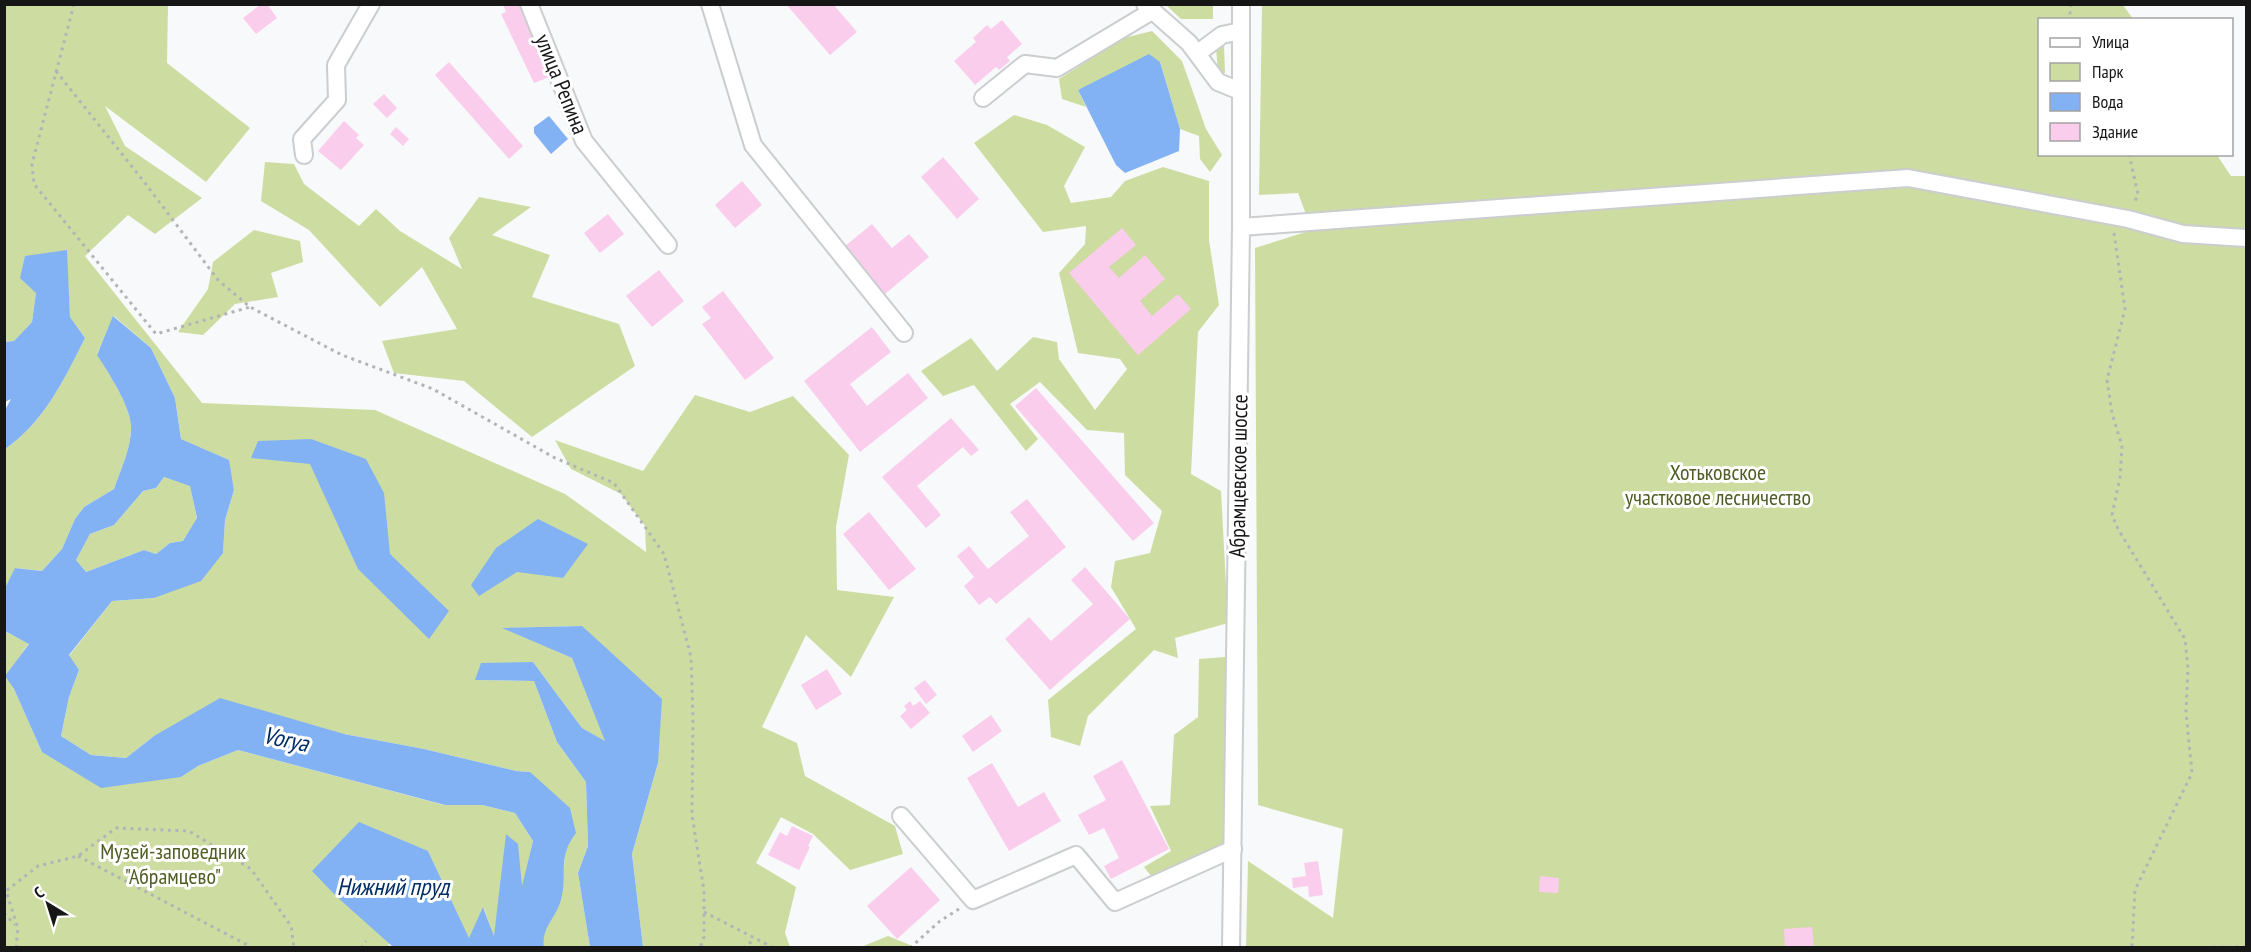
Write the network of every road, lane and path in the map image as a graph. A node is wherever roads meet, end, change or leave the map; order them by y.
1 (74, 4) edge
2 (371, 4) edge
3 (529, 4) edge
4 (710, 4) edge
5 (1241, 4) edge
6 (1149, 8) edge
7 (1240, 31) junction
8 (1198, 53) junction
9 (56, 71) junction
10 (1240, 91) junction
11 (983, 98) dead end
12 (304, 155) dead end
13 (2129, 156) edge
14 (2121, 218) junction
15 (1241, 227) junction
16 (2247, 238) edge
17 (668, 245) dead end
18 (250, 307) junction
19 (904, 333) dead end
20 (901, 816) dead end
21 (1233, 849) junction
22 (78, 856) junction
23 (974, 900) junction
24 (704, 912) junction
25 (4, 913) edge
26 (18, 928) junction
27 (755, 939) junction
28 (366, 941) dead end
29 (2247, 947) edge
30 (15, 948) edge
31 (253, 948) edge
32 (294, 948) edge
33 (361, 948) edge
34 (700, 948) edge
35 (743, 948) edge
36 (774, 948) edge
37 (910, 948) edge
38 (1231, 948) edge
39 (2132, 948) edge
40 (2153, 948) edge

1 - 9 path
2 - 12 street
3 - 17 street, улица Репина
4 - 19 street
5 - 7 street, Абрамцевское шоссе
6 - 8 street
6 - 11 street
7 - 8 street
7 - 10 street, Абрамцевское шоссе
8 - 10 street
9 - 18 path
9 - 18 path
10 - 15 street, Абрамцевское шоссе
13 - 14 path
14 - 15 street
14 - 16 street
14 - 39 path
15 - 21 street, Абрамцевское шоссе
18 - 24 path
20 - 23 street
21 - 23 street
21 - 38 street, Абрамцевское шоссе
22 - 26 path
22 - 31 path
22 - 32 path
23 - 37 path
24 - 27 path
24 - 34 path
25 - 26 path
26 - 30 path
27 - 35 path
27 - 36 path
28 - 33 path
29 - 40 path

